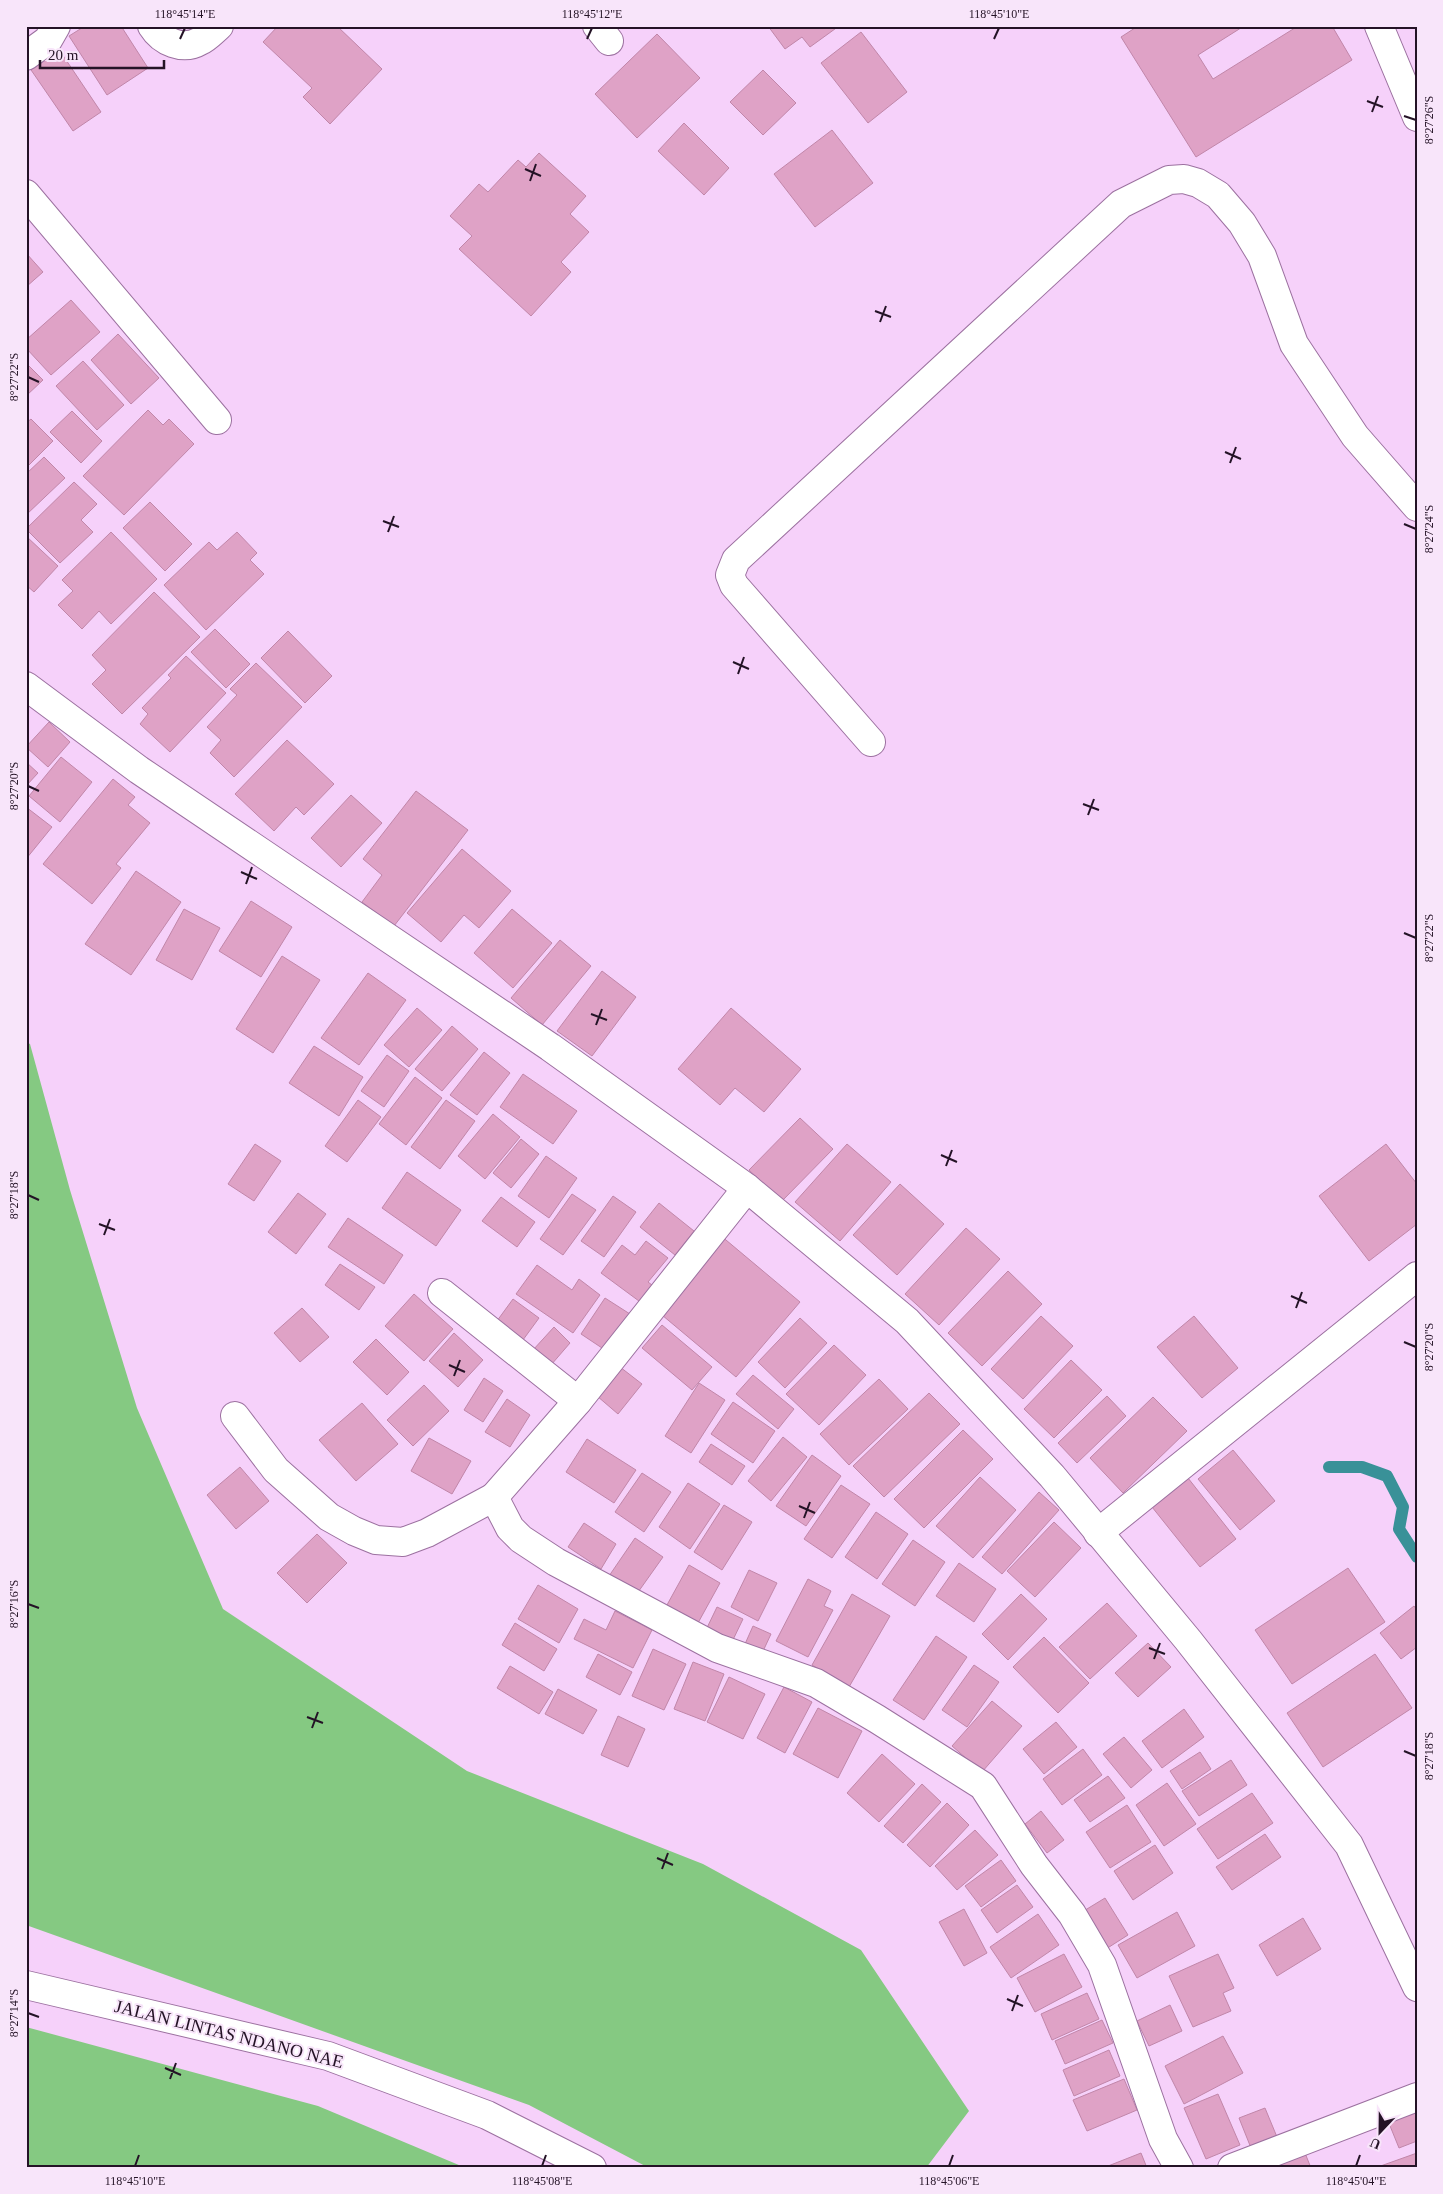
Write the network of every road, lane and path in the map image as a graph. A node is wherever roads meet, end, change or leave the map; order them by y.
1 (56, 26) edge
2 (152, 26) edge
3 (219, 26) edge
4 (1379, 26) edge
5 (26, 56) edge
6 (1417, 117) edge
7 (26, 194) edge
8 (217, 420) dead end
9 (1417, 507) edge
10 (26, 686) edge
11 (871, 742) dead end
12 (748, 1188) junction
13 (1417, 1276) edge
14 (442, 1293) dead end
15 (578, 1401) junction
16 (235, 1416) dead end
17 (494, 1496) junction
18 (1098, 1533) junction
19 (26, 1985) edge
20 (1417, 1987) edge
21 (1417, 2097) edge
22 (592, 2168) edge
23 (1179, 2168) edge
24 (1232, 2168) edge

1 - 5 street
2 - 3 street
4 - 6 street
7 - 8 street
9 - 11 street
10 - 12 street
12 - 15 street
12 - 18 street
13 - 18 street
14 - 15 street
15 - 17 street
16 - 17 street
17 - 23 street
18 - 20 street
19 - 22 street, JALAN LINTAS NDANO NAE
21 - 24 street

